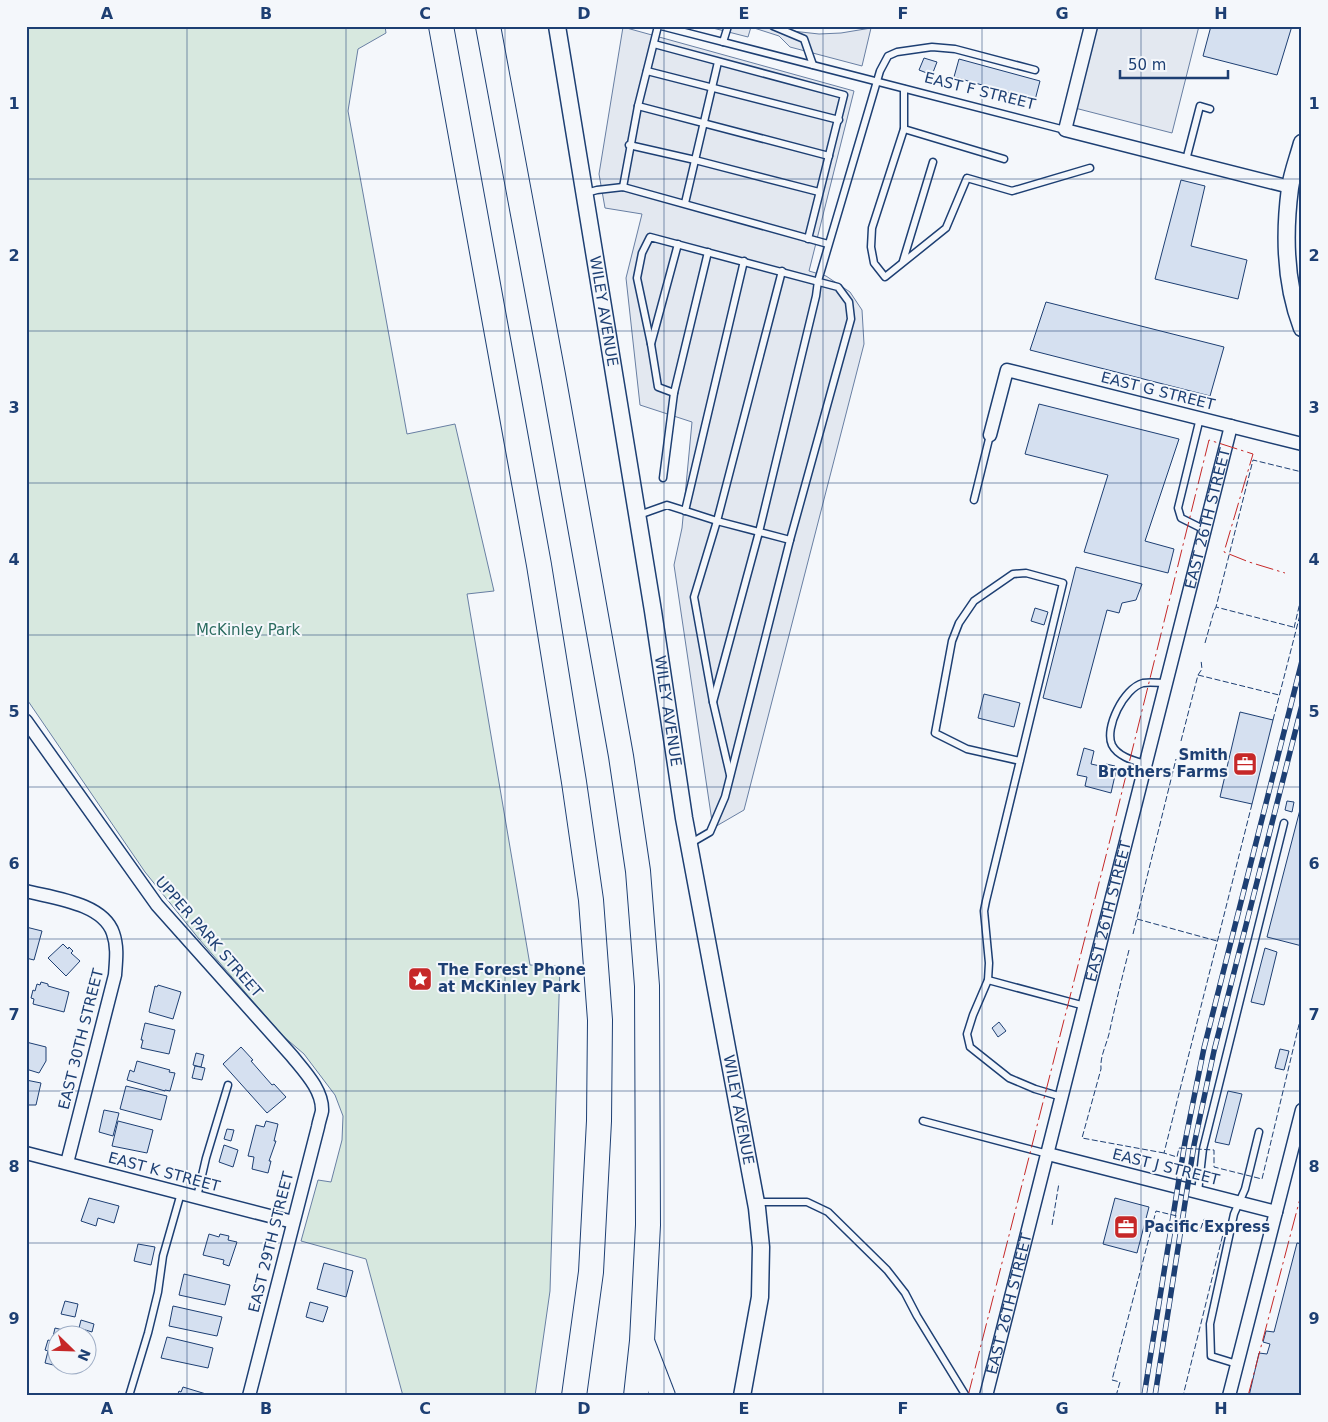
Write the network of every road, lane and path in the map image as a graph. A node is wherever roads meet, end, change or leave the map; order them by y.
1 (425, 26) edge
2 (441, 26) edge
3 (488, 26) edge
4 (499, 26) edge
5 (557, 26) edge
6 (660, 26) edge
7 (728, 26) edge
8 (773, 26) edge
9 (1091, 26) edge
10 (723, 42) junction
11 (654, 44) junction
12 (493, 54) junction
13 (718, 62) junction
14 (814, 65) junction
15 (1035, 70) dead end
16 (647, 71) junction
17 (876, 81) junction
18 (713, 87) junction
19 (904, 89) junction
20 (638, 106) junction
21 (1210, 109) dead end
22 (839, 120) junction
23 (704, 124) junction
24 (904, 128) junction
25 (1065, 130) junction
26 (1302, 143) edge
27 (629, 145) junction
28 (829, 156) junction
29 (1004, 159) dead end
30 (695, 160) junction
31 (1186, 160) junction
32 (933, 162) dead end
33 (1090, 168) dead end
34 (622, 187) junction
35 (1290, 187) junction
36 (819, 192) junction
37 (585, 194) junction
38 (684, 204) junction
39 (808, 239) junction
40 (678, 244) junction
41 (828, 244) junction
42 (708, 252) junction
43 (744, 261) junction
44 (903, 262) junction
45 (782, 271) junction
46 (818, 280) junction
47 (1302, 328) edge
48 (651, 344) junction
49 (674, 393) junction
50 (1200, 418) junction
51 (1231, 426) junction
52 (990, 435) joint
53 (1302, 444) edge
54 (663, 478) dead end
55 (974, 500) dead end
56 (685, 512) junction
57 (637, 515) junction
58 (718, 521) junction
59 (1204, 530) junction
60 (759, 532) junction
61 (790, 540) junction
62 (539, 565) junction
63 (1166, 683) junction
64 (713, 702) junction
65 (26, 721) edge
66 (1020, 761) junction
67 (1146, 764) junction
68 (730, 776) junction
69 (1284, 822) dead end
70 (689, 845) junction
71 (26, 891) edge
72 (988, 980) junction
73 (1085, 1006) junction
74 (228, 1084) dead end
75 (1062, 1096) junction
76 (320, 1097) joint
77 (1302, 1110) edge
78 (923, 1121) dead end
79 (1259, 1132) dead end
80 (26, 1153) edge
81 (1048, 1154) junction
82 (67, 1163) junction
83 (1198, 1192) junction
84 (181, 1193) junction
85 (196, 1197) junction
86 (756, 1202) junction
87 (1238, 1203) junction
88 (1276, 1212) junction
89 (293, 1222) junction
90 (642, 1341) junction
91 (1237, 1364) junction
92 (129, 1396) edge
93 (249, 1396) edge
94 (574, 1396) edge
95 (636, 1396) edge
96 (663, 1396) edge
97 (742, 1396) edge
98 (966, 1396) edge
99 (986, 1396) edge
100 (1229, 1396) edge

1 - 62 highway
2 - 62 highway
3 - 12 highway
4 - 12 highway
5 - 37 street, WILEY AVENUE
6 - 10 lane, EAST F STREET
6 - 11 lane
7 - 10 lane
8 - 14 lane
9 - 25 street
10 - 14 lane, EAST F STREET
11 - 13 lane
11 - 16 lane
12 - 90 highway
13 - 18 lane
13 - 22 lane
14 - 17 lane, EAST F STREET
15 - 17 lane
16 - 18 lane
16 - 20 lane
17 - 19 lane, EAST F STREET
17 - 41 lane
18 - 22 lane
18 - 23 lane
19 - 24 lane
19 - 25 lane, EAST F STREET
20 - 23 lane
20 - 27 lane
21 - 31 lane
22 - 28 lane
23 - 28 lane
23 - 30 lane
24 - 29 lane
24 - 44 lane
25 - 31 street, EAST F STREET
26 - 35 street
27 - 30 lane
27 - 34 lane
28 - 36 lane
30 - 36 lane
30 - 38 lane
31 - 35 street, EAST F STREET
32 - 44 lane
33 - 44 lane
34 - 37 lane
34 - 38 lane
35 - 47 street
36 - 39 lane
37 - 57 street, WILEY AVENUE
38 - 39 lane
39 - 41 lane
40 - 42 lane
40 - 48 lane
40 - 48 lane
41 - 46 lane
42 - 43 lane
42 - 49 lane
43 - 45 lane
43 - 56 lane
45 - 46 lane
45 - 58 lane
46 - 60 lane
46 - 61 lane
48 - 49 lane
49 - 54 lane
50 - 51 street, EAST G STREET
50 - 52 street, EAST G STREET
50 - 59 lane
51 - 53 street, EAST G STREET
51 - 59 street, EAST 26TH STREET
52 - 55 lane
56 - 57 lane
56 - 58 lane
57 - 70 street, WILEY AVENUE
58 - 60 lane
58 - 64 lane
59 - 63 street, EAST 26TH STREET
60 - 61 lane
60 - 64 lane
61 - 68 lane
62 - 94 highway
63 - 67 street, EAST 26TH STREET
63 - 67 lane
64 - 68 lane
65 - 76 street, UPPER PARK STREET
66 - 66 lane
66 - 72 lane
67 - 73 street, EAST 26TH STREET
68 - 70 lane
69 - 83 lane
70 - 86 street, WILEY AVENUE
71 - 82 street, EAST 30TH STREET
72 - 73 lane
72 - 75 lane
73 - 75 street, EAST 26TH STREET
74 - 85 lane
75 - 81 street, EAST 26TH STREET
76 - 89 street, EAST 29TH STREET
77 - 88 street
78 - 81 lane
79 - 87 lane
80 - 82 street, EAST K STREET
81 - 83 street, EAST J STREET
81 - 99 street, EAST 26TH STREET
82 - 84 street, EAST K STREET
83 - 87 street, EAST J STREET
84 - 85 street, EAST K STREET
84 - 92 lane
85 - 89 street, EAST K STREET
86 - 97 street, WILEY AVENUE
86 - 98 lane
87 - 88 street, EAST J STREET
87 - 91 lane
88 - 91 street
89 - 93 street, EAST 29TH STREET
90 - 95 highway
90 - 96 highway
91 - 100 street

